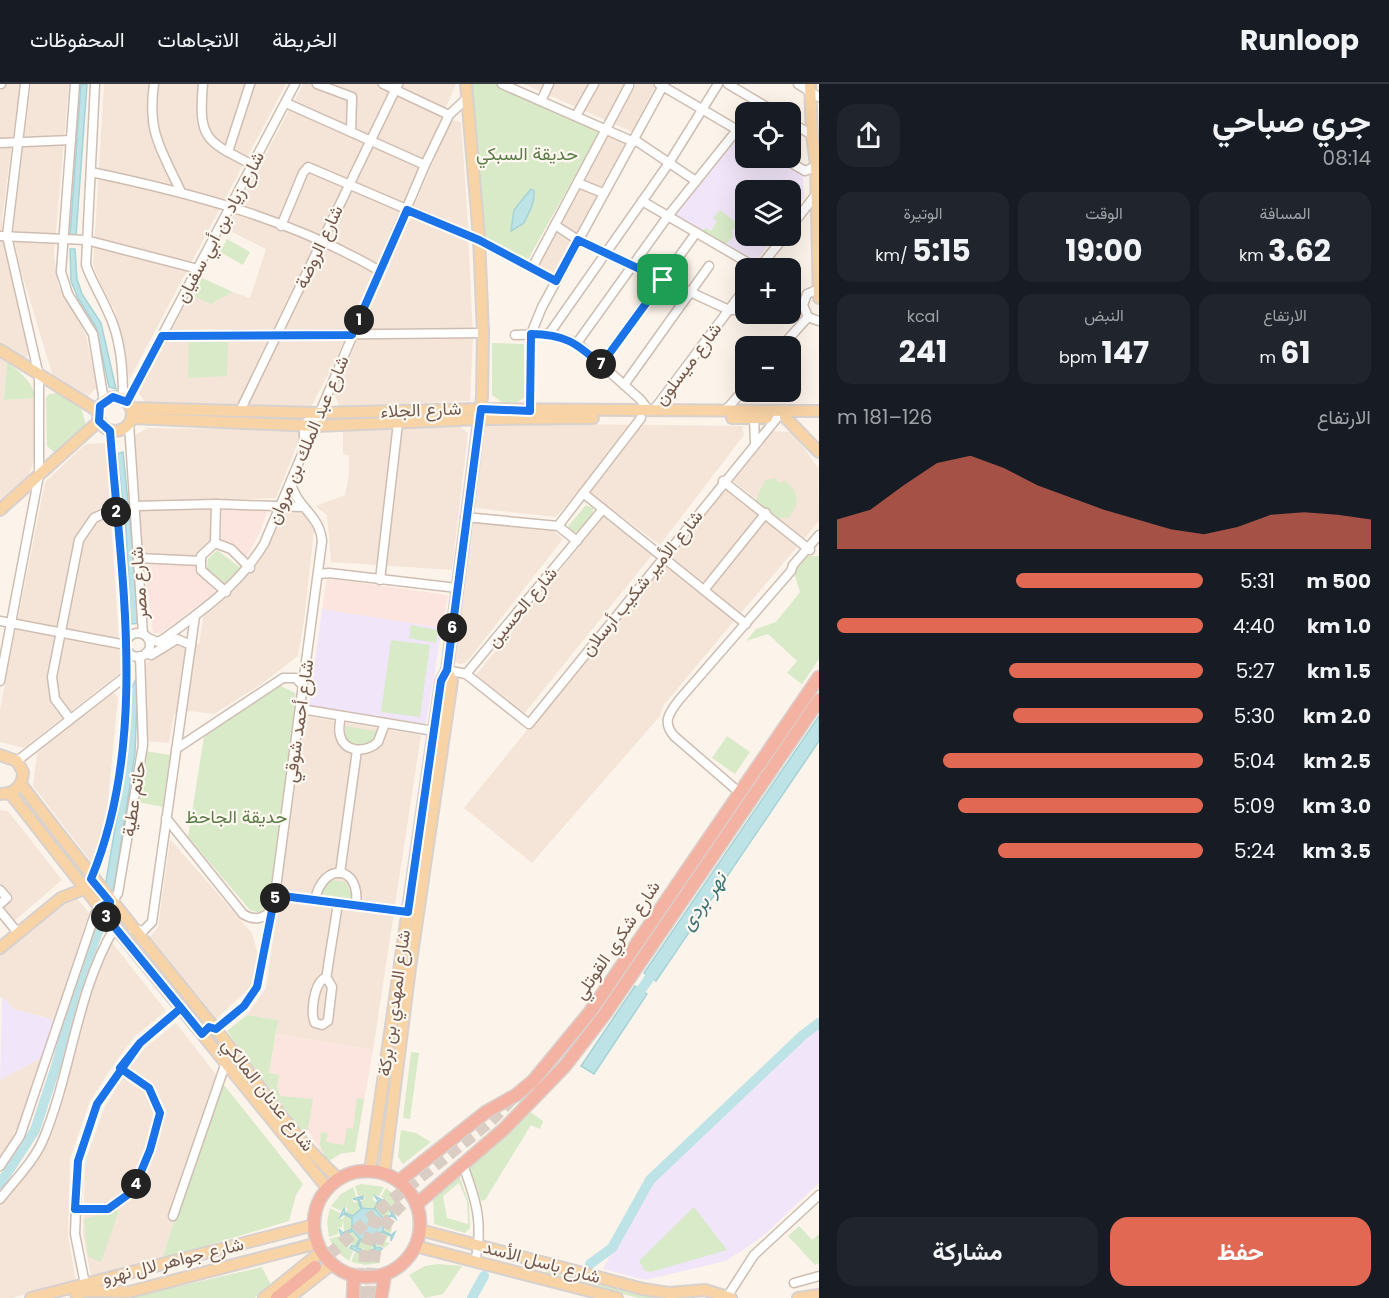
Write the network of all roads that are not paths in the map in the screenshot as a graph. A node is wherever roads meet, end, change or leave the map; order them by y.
1 (25, 84) edge
2 (75, 84) edge
3 (95, 84) edge
4 (154, 84) edge
5 (203, 84) edge
6 (250, 84) edge
7 (295, 84) edge
8 (317, 84) edge
9 (383, 84) edge
10 (466, 84) edge
11 (502, 84) edge
12 (549, 84) edge
13 (594, 84) edge
14 (718, 84) edge
15 (728, 84) edge
16 (798, 84) edge
17 (662, 85) edge
18 (514, 86) edge
19 (629, 86) dead end
20 (397, 87) edge
21 (813, 91) edge
22 (466, 99) junction
23 (541, 101) junction
24 (758, 102) edge
25 (286, 104) junction
26 (702, 109) junction
27 (449, 115) junction
28 (576, 116) junction
29 (801, 128) edge
30 (607, 129) junction
31 (735, 129) edge
32 (351, 132) junction
33 (735, 132) edge
34 (812, 135) junction
35 (72, 140) junction
36 (371, 141) junction
37 (634, 141) junction
38 (18, 142) junction
39 (0, 143) edge
40 (228, 152) junction
41 (669, 163) junction
42 (254, 165) junction
43 (425, 165) junction
44 (818, 165) edge
45 (800, 168) edge
46 (91, 172) junction
47 (696, 181) junction
48 (578, 183) junction
49 (348, 184) junction
50 (180, 190) junction
51 (818, 192) edge
52 (603, 193) junction
53 (642, 201) junction
54 (232, 205) junction
55 (407, 210) junction
56 (801, 214) edge
57 (668, 216) junction
58 (555, 225) junction
59 (281, 226) junction
60 (696, 232) junction
61 (3, 236) edge
62 (62, 238) junction
63 (86, 240) junction
64 (479, 240) junction
65 (578, 240) junction
66 (322, 243) junction
67 (777, 246) edge
68 (606, 253) junction
69 (741, 258) edge
70 (766, 258) edge
71 (633, 265) junction
72 (709, 266) dead end
73 (532, 268) junction
74 (198, 269) junction
75 (380, 271) junction
76 (663, 280) junction
77 (556, 281) junction
78 (819, 289) edge
79 (692, 293) junction
80 (819, 298) edge
81 (735, 302) edge
82 (803, 307) joint
83 (729, 310) junction
84 (735, 310) edge
85 (808, 317) junction
86 (819, 321) edge
87 (483, 333) junction
88 (277, 334) junction
89 (534, 334) junction
90 (549, 334) junction
91 (352, 335) junction
92 (515, 335) dead end
93 (162, 336) junction
94 (791, 336) edge
95 (577, 343) junction
96 (0, 350) edge
97 (601, 365) junction
98 (39, 376) junction
99 (624, 385) junction
100 (735, 400) edge
101 (104, 401) junction
102 (128, 410) junction
103 (240, 411) junction
104 (533, 411) junction
105 (725, 411) junction
106 (819, 411) edge
107 (318, 413) junction
108 (648, 413) junction
109 (480, 414) junction
110 (99, 416) junction
111 (781, 417) junction
112 (819, 417) edge
113 (754, 418) junction
114 (398, 423) junction
115 (304, 425) junction
116 (316, 426) junction
117 (110, 431) junction
118 (755, 442) junction
119 (304, 451) junction
120 (819, 452) edge
121 (39, 475) junction
122 (291, 481) junction
123 (723, 481) junction
124 (583, 493) junction
125 (216, 504) junction
126 (135, 506) junction
127 (304, 507) junction
128 (116, 508) junction
129 (279, 508) junction
130 (603, 509) junction
131 (0, 510) edge
132 (766, 513) junction
133 (465, 517) junction
134 (558, 526) junction
135 (819, 535) edge
136 (577, 541) junction
137 (215, 543) junction
138 (812, 548) edge
139 (663, 557) junction
140 (138, 558) junction
141 (201, 561) junction
142 (250, 568) junction
143 (319, 574) junction
144 (380, 580) junction
145 (457, 588) junction
146 (704, 590) junction
147 (226, 592) junction
148 (195, 616) junction
149 (0, 621) edge
150 (11, 623) junction
151 (746, 624) junction
152 (60, 633) junction
153 (145, 636) junction
154 (126, 645) junction
155 (191, 645) junction
156 (143, 655) junction
157 (819, 668) edge
158 (447, 670) junction
159 (466, 674) junction
160 (126, 676) junction
161 (819, 677) edge
162 (0, 681) edge
163 (304, 687) junction
164 (819, 700) edge
165 (301, 709) junction
166 (341, 716) junction
167 (70, 719) junction
168 (384, 723) junction
169 (434, 730) junction
170 (176, 749) junction
171 (357, 750) junction
172 (0, 755) edge
173 (17, 760) junction
174 (21, 784) junction
175 (737, 790) junction
176 (5, 794) edge
177 (430, 802) junction
178 (166, 818) junction
179 (68, 869) junction
180 (340, 873) junction
181 (91, 879) junction
182 (84, 889) junction
183 (0, 890) edge
184 (275, 895) junction
185 (61, 898) junction
186 (315, 900) junction
187 (110, 902) junction
188 (338, 903) junction
189 (0, 904) edge
190 (356, 905) junction
191 (99, 908) junction
192 (273, 909) junction
193 (0, 911) edge
194 (408, 912) junction
195 (115, 927) junction
196 (133, 929) junction
197 (18, 933) junction
198 (0, 948) edge
199 (326, 979) junction
200 (181, 1008) junction
201 (216, 1029) junction
202 (204, 1037) junction
203 (225, 1065) junction
204 (120, 1068) junction
205 (374, 1146) junction
206 (387, 1147) junction
207 (463, 1165) junction
208 (0, 1166) edge
209 (370, 1171) junction
210 (384, 1174) junction
211 (339, 1179) junction
212 (399, 1181) junction
213 (328, 1189) junction
214 (819, 1195) edge
215 (0, 1199) edge
216 (417, 1204) junction
217 (75, 1209) junction
218 (173, 1216) dead end
219 (314, 1225) junction
220 (420, 1230) junction
221 (286, 1233) junction
222 (445, 1235) junction
223 (479, 1244) junction
224 (415, 1246) junction
225 (320, 1247) junction
226 (290, 1250) junction
227 (440, 1253) junction
228 (541, 1261) junction
229 (475, 1262) junction
230 (332, 1264) junction
231 (315, 1267) tunnel mouth
232 (385, 1274) junction
233 (354, 1275) junction
234 (819, 1276) edge
235 (536, 1277) junction
236 (794, 1283) dead end
237 (700, 1290) junction
238 (88, 1291) edge
239 (819, 1296) edge
240 (31, 1298) edge
241 (58, 1298) edge
242 (264, 1298) edge
243 (277, 1298) edge
244 (289, 1298) edge
245 (353, 1298) edge
246 (381, 1298) edge
247 (617, 1298) edge
248 (690, 1298) edge
249 (728, 1298) edge
250 (798, 1298) edge

1 - 38 street
2 - 35 street
3 - 46 street, شارع مصر
4 - 50 street
5 - 40 street
6 - 40 street
7 - 25 street, شارع زياد بن أبي سفيان
8 - 32 street
9 - 20 street
10 - 22 main road, شارع المهدي بن بركة
11 - 18 street
12 - 23 street
13 - 28 street
14 - 26 street
15 - 24 street
16 - 21 street
17 - 26 street
17 - 37 street
18 - 23 street
19 - 30 street
20 - 27 street
20 - 36 street, شارع الروضة
21 - 34 main road
22 - 27 street, شارع عبد الملك بن مروان
22 - 64 main road, شارع المهدي بن بركة
23 - 28 street
25 - 32 street
25 - 42 street, شارع زياد بن أبي سفيان
26 - 31 street
26 - 41 street
27 - 43 street, شارع عبد الملك بن مروان
28 - 30 street
29 - 34 street
30 - 37 street
30 - 48 street
32 - 36 street
33 - 47 street
34 - 44 main road
35 - 38 street
35 - 62 street
36 - 43 street
36 - 49 street, شارع الروضة
37 - 41 street
37 - 52 street
38 - 39 street
38 - 61 street
40 - 42 street
41 - 47 street
41 - 53 street
42 - 54 street, شارع زياد بن أبي سفيان
43 - 55 street, شارع عبد الملك بن مروان
44 - 45 street
44 - 51 main road
46 - 50 street
46 - 63 street, شارع مصر
47 - 57 street
48 - 52 street
48 - 58 street
49 - 55 street
49 - 59 street
49 - 66 street, شارع الروضة
50 - 54 street
51 - 56 street
51 - 78 main road
52 - 65 street
53 - 57 street
53 - 68 street
54 - 59 street
54 - 74 street, شارع زياد بن أبي سفيان
55 - 64 street
55 - 75 street, شارع عبد الملك بن مروان
57 - 60 street
57 - 71 street
58 - 65 street
58 - 73 street
59 - 66 street
60 - 69 street
60 - 76 street
61 - 62 street
61 - 98 street
62 - 63 street
62 - 101 street
63 - 74 street
63 - 102 street, شارع مصر
64 - 73 street
64 - 87 main road, شارع المهدي بن بركة
65 - 68 street
65 - 77 street
66 - 75 street
66 - 88 street, شارع الروضة
67 - 70 street
68 - 71 street
68 - 90 street
71 - 76 street
71 - 95 street
72 - 79 street
73 - 77 street
74 - 93 street, شارع زياد بن أبي سفيان
75 - 91 street, شارع عبد الملك بن مروان
76 - 79 street
76 - 97 street
77 - 89 street
78 - 80 main road
78 - 82 street
79 - 83 street
79 - 99 street
81 - 83 street, شارع ميسلون
82 - 85 street
83 - 84 street
83 - 108 street, شارع ميسلون
85 - 86 street
85 - 94 street
87 - 91 street
87 - 109 main road, شارع المهدي بن بركة
88 - 91 street
88 - 93 street
88 - 103 street, شارع الروضة
89 - 90 street
89 - 92 street
89 - 104 street
90 - 95 street
91 - 107 street, شارع عبد الملك بن مروان
93 - 102 street, شارع زياد بن أبي سفيان
95 - 97 street
96 - 98 main road
97 - 99 street
98 - 110 main road
98 - 121 street
99 - 108 street
100 - 105 street
101 - 102 main road
101 - 110 main road
102 - 103 main road, شارع الجلاء
102 - 115 main road, شارع الجلاء
102 - 117 main road
102 - 126 street, شارع مصر
103 - 107 main road, شارع الجلاء
104 - 108 main road, شارع الجلاء
104 - 109 main road, شارع الجلاء
105 - 106 main road, شارع الجلاء
105 - 108 main road, شارع الجلاء
107 - 109 main road, شارع الجلاء
107 - 115 street
107 - 116 street, شارع عبد الملك بن مروان
108 - 109 main road, شارع الجلاء
108 - 113 main road, شارع الجلاء
108 - 124 street
109 - 114 main road, شارع الجلاء
109 - 133 main road, شارع المهدي بن بركة
110 - 117 main road
110 - 121 main road
111 - 112 main road, شارع الجلاء
111 - 113 main road, شارع الجلاء
111 - 118 street, شارع الأمير شكيب أرسلان
111 - 120 main road
113 - 118 street
114 - 116 main road, شارع الجلاء
114 - 144 street
115 - 116 main road, شارع الجلاء
115 - 119 street
116 - 119 street, شارع عبد الملك بن مروان
117 - 128 street, شارع مصر
118 - 123 street, شارع الأمير شكيب أرسلان
119 - 122 street, شارع عبد الملك بن مروان
121 - 131 main road
121 - 150 street
122 - 127 street, شارع أحمد شوقي
122 - 129 street, شارع عبد الملك بن مروان
123 - 132 street
123 - 139 street, شارع الأمير شكيب أرسلان
124 - 130 street
124 - 134 street
125 - 126 street
125 - 129 street
125 - 137 street
126 - 140 street, شارع مصر
127 - 129 street
127 - 143 street, شارع أحمد شوقي
128 - 152 street
128 - 154 street, شارع مصر
129 - 142 street, شارع عبد الملك بن مروان
130 - 136 street, شارع الحسين
130 - 139 street
132 - 138 street
132 - 146 street
133 - 134 street
133 - 145 main road, شارع المهدي بن بركة
134 - 136 street
135 - 138 street
136 - 159 street, شارع الحسين
137 - 141 street
137 - 142 street
138 - 151 street
139 - 146 street
139 - 159 street, شارع الأمير شكيب أرسلان
140 - 141 street
140 - 153 street, شارع مصر
141 - 147 street
142 - 147 street, شارع عبد الملك بن مروان
143 - 144 street
143 - 163 street, شارع أحمد شوقي
144 - 145 street
145 - 158 main road, شارع المهدي بن بركة
146 - 151 street
147 - 148 street, شارع عبد الملك بن مروان
148 - 153 street, شارع عبد الملك بن مروان
148 - 155 street
149 - 150 street
150 - 152 street
150 - 162 street
151 - 175 street
152 - 154 street
152 - 167 street
153 - 154 street
153 - 156 street
154 - 156 street
154 - 160 street, شارع مصر
155 - 156 street
155 - 170 street
156 - 187 street, حاتم عطية
157 - 175 street
158 - 159 street
158 - 169 main road, شارع المهدي بن بركة
158 - 177 main road
160 - 167 street
160 - 181 street, حاتم عطية
161 - 175 highway, شارع شكري القوتلي
163 - 165 street, شارع أحمد شوقي
163 - 170 street
164 - 207 highway, شارع شكري القوتلي
165 - 166 street
165 - 184 street, شارع أحمد شوقي
166 - 168 street
166 - 171 street
167 - 173 street
168 - 169 street
168 - 171 street
169 - 177 main road, شارع المهدي بن بركة
170 - 178 street
171 - 180 street
172 - 173 main road
173 - 174 main road
174 - 176 main road
174 - 181 main road, شارع عدنان المالكي
175 - 212 highway, شارع شكري القوتلي
176 - 179 main road, شارع عدنان المالكي
177 - 194 main road, شارع المهدي بن بركة
177 - 206 main road
178 - 192 street
178 - 196 street
179 - 182 main road, شارع عدنان المالكي
179 - 185 main road
180 - 186 street
180 - 190 street
181 - 187 main road, شارع عدنان المالكي
182 - 185 main road
182 - 191 main road, شارع عدنان المالكي
183 - 189 street
184 - 186 street
184 - 192 street, شارع أحمد شوقي
185 - 197 main road
186 - 188 street
187 - 191 street
187 - 196 main road, شارع عدنان المالكي
188 - 190 street
188 - 199 street
190 - 194 street
191 - 195 main road, شارع عدنان المالكي
191 - 208 street
192 - 201 street, شارع أحمد شوقي
193 - 197 street
194 - 205 main road, شارع المهدي بن بركة
195 - 200 main road, شارع عدنان المالكي
195 - 215 street
196 - 201 main road, شارع عدنان المالكي
197 - 198 main road
199 - 199 street
200 - 202 main road, شارع عدنان المالكي
200 - 204 street
201 - 202 main road
201 - 211 main road, شارع عدنان المالكي
202 - 203 main road, شارع عدنان المالكي
203 - 213 main road, شارع عدنان المالكي
203 - 218 street
204 - 217 street
204 - 217 street
205 - 206 main road
205 - 209 main road, شارع المهدي بن بركة
206 - 210 main road
207 - 216 highway, شارع شكري القوتلي
207 - 223 street
209 - 210 highway
209 - 211 highway
210 - 212 highway
211 - 213 highway
212 - 216 highway
213 - 219 highway
214 - 249 street
216 - 220 highway
217 - 238 street
219 - 221 main road, شارع جواهر لال نهرو
219 - 225 highway
220 - 222 main road, شارع باسل الأسد
220 - 224 highway
221 - 226 main road
221 - 238 main road, شارع جواهر لال نهرو
222 - 223 main road, شارع باسل الأسد
222 - 227 main road
223 - 228 main road, شارع باسل الأسد
223 - 229 street
224 - 227 main road, شارع باسل الأسد
224 - 232 highway
225 - 226 main road, شارع جواهر لال نهرو
225 - 230 highway
225 - 242 main road
226 - 238 main road, شارع جواهر لال نهرو
227 - 229 main road, شارع باسل الأسد
228 - 235 main road
228 - 237 main road, شارع باسل الأسد
229 - 235 main road, شارع باسل الأسد
230 - 233 highway
230 - 244 main road
231 - 243 highway
232 - 233 highway
232 - 246 highway
233 - 245 highway
234 - 236 street
235 - 247 main road, شارع باسل الأسد
237 - 248 main road
237 - 249 main road, شارع باسل الأسد
238 - 240 main road, شارع جواهر لال نهرو
238 - 241 main road, شارع جواهر لال نهرو
239 - 250 main road

